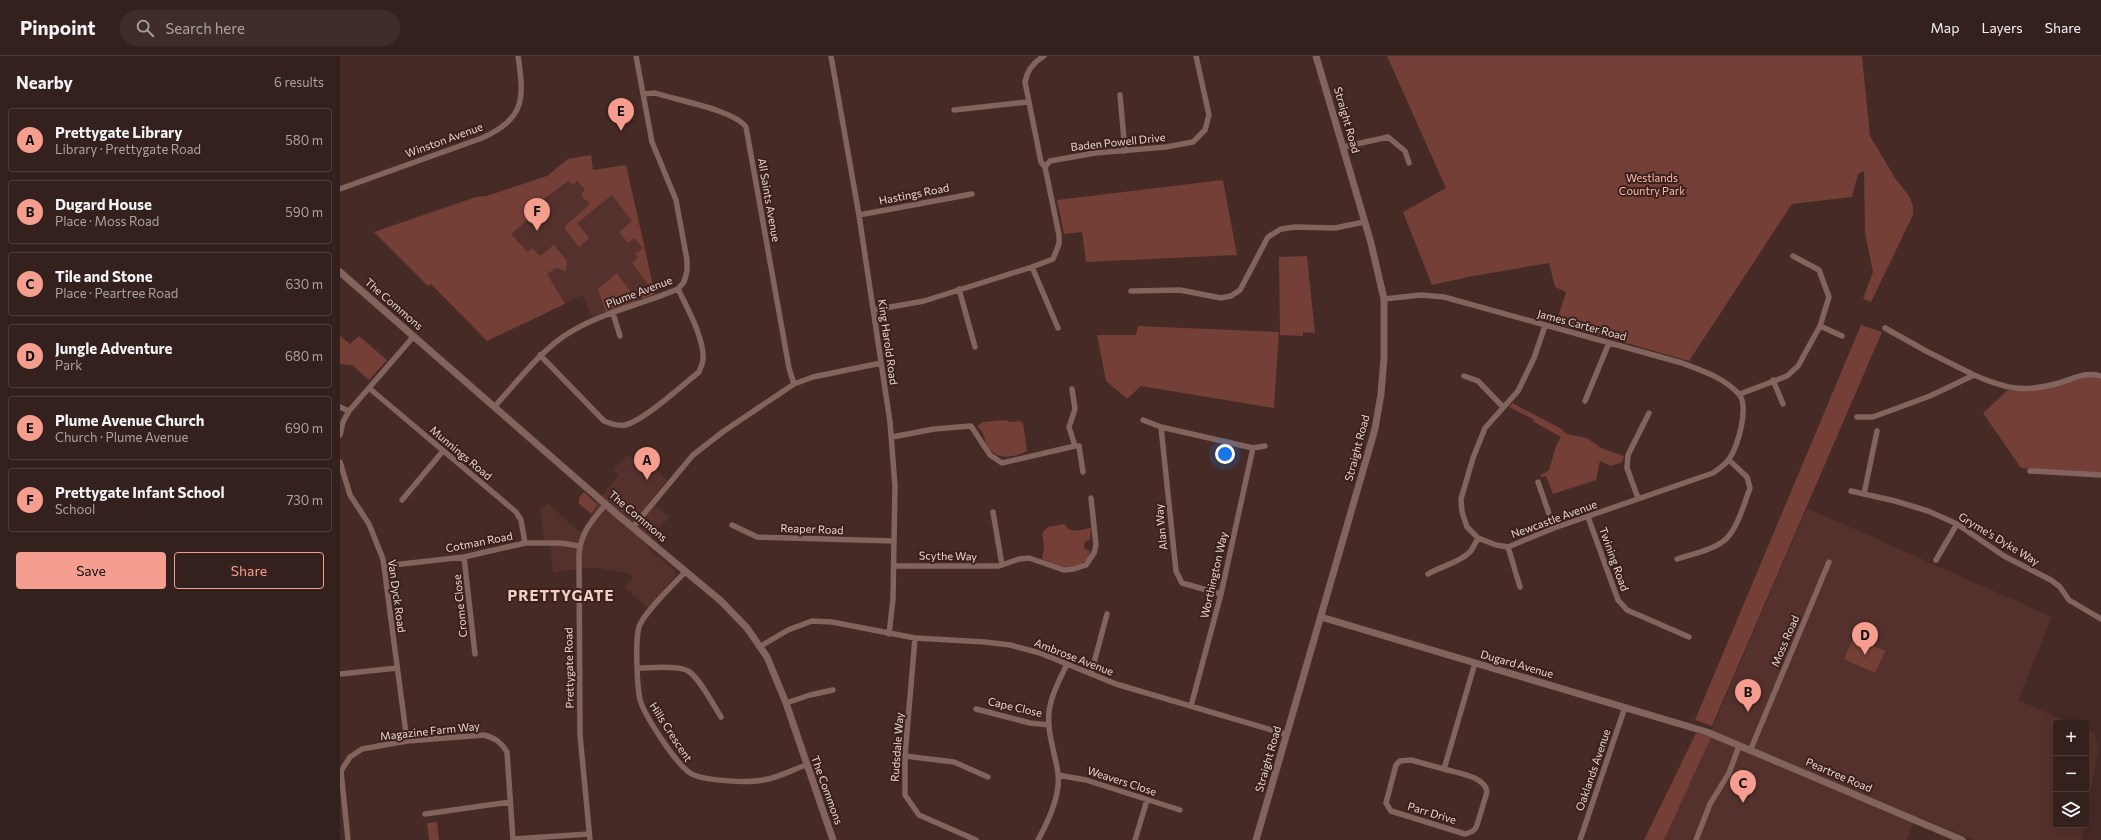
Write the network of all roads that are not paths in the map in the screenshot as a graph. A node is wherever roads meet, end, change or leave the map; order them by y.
1 (518, 56) edge
2 (636, 56) edge
3 (831, 56) edge
4 (1044, 56) edge
5 (1196, 56) edge
6 (1316, 56) edge
7 (643, 94) junction
8 (1120, 95) dead end
9 (1028, 102) junction
10 (954, 110) dead end
11 (1342, 147) junction
12 (1125, 151) junction
13 (1408, 163) dead end
14 (1045, 167) junction
15 (340, 189) edge
16 (972, 194) dead end
17 (859, 215) junction
18 (1364, 222) junction
19 (1793, 256) dead end
20 (1032, 267) junction
21 (340, 272) edge
22 (678, 289) junction
23 (959, 289) junction
24 (1131, 291) dead end
25 (1384, 299) junction
26 (874, 310) junction
27 (613, 313) junction
28 (1545, 326) junction
29 (1820, 326) junction
30 (1058, 328) dead end
31 (1885, 328) dead end
32 (414, 336) junction
33 (620, 336) dead end
34 (1842, 336) dead end
35 (1609, 343) junction
36 (976, 347) dead end
37 (540, 355) junction
38 (881, 363) junction
39 (1974, 374) junction
40 (1464, 376) dead end
41 (2101, 376) edge
42 (1773, 380) junction
43 (794, 384) junction
44 (369, 388) junction
45 (1072, 390) dead end
46 (1740, 394) junction
47 (1584, 401) dead end
48 (1783, 404) dead end
49 (496, 406) junction
50 (340, 407) edge
51 (1504, 407) junction
52 (349, 412) junction
53 (1649, 413) dead end
54 (1857, 417) dead end
55 (1143, 420) dead end
56 (1161, 427) junction
57 (1877, 431) dead end
58 (340, 435) edge
59 (892, 437) junction
60 (1079, 446) junction
61 (1265, 446) dead end
62 (1253, 448) junction
63 (443, 451) junction
64 (1729, 460) junction
65 (340, 462) edge
66 (2030, 471) dead end
67 (1083, 472) dead end
68 (2101, 475) edge
69 (1538, 482) dead end
70 (1851, 491) dead end
71 (1864, 494) junction
72 (1091, 498) dead end
73 (1638, 498) junction
74 (402, 500) dead end
75 (606, 504) junction
76 (992, 512) dead end
77 (1588, 517) junction
78 (1957, 524) junction
79 (732, 525) dead end
80 (633, 527) junction
81 (1554, 528) junction
82 (1478, 538) junction
83 (894, 541) junction
84 (524, 544) junction
85 (579, 546) junction
86 (1508, 547) junction
87 (464, 557) junction
88 (1677, 559) dead end
89 (1936, 560) dead end
90 (1829, 562) dead end
91 (384, 566) junction
92 (894, 566) junction
93 (1002, 566) junction
94 (686, 571) junction
95 (1428, 574) dead end
96 (1520, 587) dead end
97 (1221, 594) junction
98 (1107, 614) dead end
99 (1321, 617) junction
100 (2101, 619) edge
101 (889, 634) junction
102 (1689, 637) dead end
103 (915, 638) junction
104 (761, 646) junction
105 (475, 654) dead end
106 (1475, 663) junction
107 (1067, 664) junction
108 (397, 668) junction
109 (638, 668) junction
110 (340, 674) edge
111 (1092, 674) junction
112 (833, 690) dead end
113 (786, 703) junction
114 (1191, 706) junction
115 (1625, 707) junction
116 (976, 709) dead end
117 (721, 717) dead end
118 (1049, 725) junction
119 (1707, 732) joint
120 (1285, 734) junction
121 (407, 741) junction
122 (1739, 746) junction
123 (1750, 751) junction
124 (905, 756) junction
125 (806, 765) junction
126 (1444, 769) junction
127 (1058, 775) junction
128 (988, 777) dead end
129 (1147, 800) junction
130 (510, 802) junction
131 (1180, 810) dead end
132 (425, 814) dead end
133 (590, 837) edge
134 (348, 840) edge
135 (513, 840) edge
136 (833, 840) edge
137 (976, 840) edge
138 (1038, 840) edge
139 (1135, 840) edge
140 (1256, 840) edge
141 (1580, 840) edge
142 (1696, 840) edge
143 (1962, 840) edge

1 - 15 street, Winston Avenue
2 - 7 street, Plume Avenue
3 - 17 street, King Harold Road
4 - 9 street
5 - 12 street, Baden Powell Drive
6 - 11 street, Straight Road
7 - 22 street, Plume Avenue
7 - 43 street, All Saints Avenue
8 - 12 street
9 - 10 street
9 - 14 street
11 - 13 street
11 - 18 street, Straight Road
12 - 14 street, Baden Powell Drive
14 - 20 street
16 - 17 street, Hastings Road
17 - 26 street, King Harold Road
18 - 24 street
18 - 25 street, Straight Road
19 - 29 street
20 - 23 street
20 - 30 street
21 - 32 street, The Commons
22 - 27 street, Plume Avenue
22 - 37 street
23 - 26 street
23 - 36 street
25 - 28 street, James Carter Road
25 - 99 street, Straight Road
26 - 38 street, King Harold Road
27 - 33 street
27 - 37 street, Plume Avenue
28 - 35 street, James Carter Road
28 - 51 street
29 - 34 street
29 - 42 street
31 - 39 street
32 - 44 street
32 - 49 street, The Commons
35 - 46 street, James Carter Road
35 - 47 street
37 - 49 street, Plume Avenue
38 - 43 street
38 - 59 street, King Harold Road
39 - 41 street
39 - 54 street
40 - 51 street
42 - 46 street
42 - 48 street
43 - 80 street
44 - 52 street
44 - 63 street, Munnings Road
45 - 60 street
46 - 64 street, Newcastle Avenue
49 - 75 street, The Commons
50 - 52 street
51 - 82 street
52 - 58 street
53 - 73 street
55 - 56 street
56 - 62 street
56 - 97 street, Alan Way
57 - 71 street
59 - 60 street
59 - 83 street, King Harold Road
60 - 67 street
61 - 62 street
62 - 97 street, Worthington Way
63 - 74 street
63 - 84 street, Munnings Road
64 - 73 street, Newcastle Avenue
64 - 88 street
65 - 91 street, Van Dyck Road
66 - 68 street
69 - 81 street
70 - 71 street, Gryme's Dyke Way
71 - 78 street, Gryme's Dyke Way
72 - 93 street, Scythe Way
73 - 77 street, Newcastle Avenue
75 - 80 street, The Commons
75 - 85 street, Prettygate Road
76 - 93 street
77 - 81 street, Newcastle Avenue
77 - 102 street, Twining Road
78 - 89 street
78 - 100 street, Gryme's Dyke Way
79 - 83 street, Reaper Road
80 - 94 street, The Commons
81 - 86 street, Newcastle Avenue
82 - 86 street, Newcastle Avenue
82 - 95 street
83 - 92 street, King Harold Road
84 - 85 street, Cotman Road
84 - 87 street, Cotman Road
85 - 133 street, Prettygate Road
86 - 96 street
87 - 91 street, Cotman Road
87 - 105 street, Crome Close
90 - 123 street, Moss Road
91 - 108 street, Van Dyck Road
92 - 93 street, Scythe Way
92 - 101 street, King Harold Road
94 - 104 street, The Commons
94 - 109 street, Hills Crescent
97 - 114 street, Worthington Way
98 - 111 street
99 - 106 street, Dugard Avenue
99 - 120 street, Straight Road
101 - 103 street, Ambrose Avenue
101 - 104 street, Ambrose Avenue
103 - 107 street, Ambrose Avenue
103 - 124 street, Rudsdale Way
104 - 113 street, The Commons
106 - 115 street, Dugard Avenue
106 - 126 street
107 - 111 street, Ambrose Avenue
107 - 118 street
108 - 110 street
108 - 121 street, Van Dyck Road
109 - 117 street
109 - 125 street, Hills Crescent
111 - 114 street, Ambrose Avenue
112 - 113 street
113 - 125 street, The Commons
114 - 120 street, Ambrose Avenue
115 - 119 street, Dugard Avenue
115 - 141 street, Oaklands Avenue
116 - 118 street, Cape Close
118 - 127 street
119 - 122 street, Peartree Road
120 - 140 street, Straight Road
121 - 130 street, Magazine Farm Way
121 - 134 street, Magazine Farm Way
122 - 123 street, Peartree Road
122 - 142 street
123 - 143 street, Peartree Road
124 - 128 street
124 - 137 street, Rudsdale Way
125 - 136 street, The Commons
126 - 126 street, Parr Drive
127 - 129 street, Weavers Close
127 - 138 street
129 - 131 street, Weavers Close
129 - 139 street
130 - 132 street
130 - 135 street, Magazine Farm Way
133 - 135 street, Magazine Farm Way

